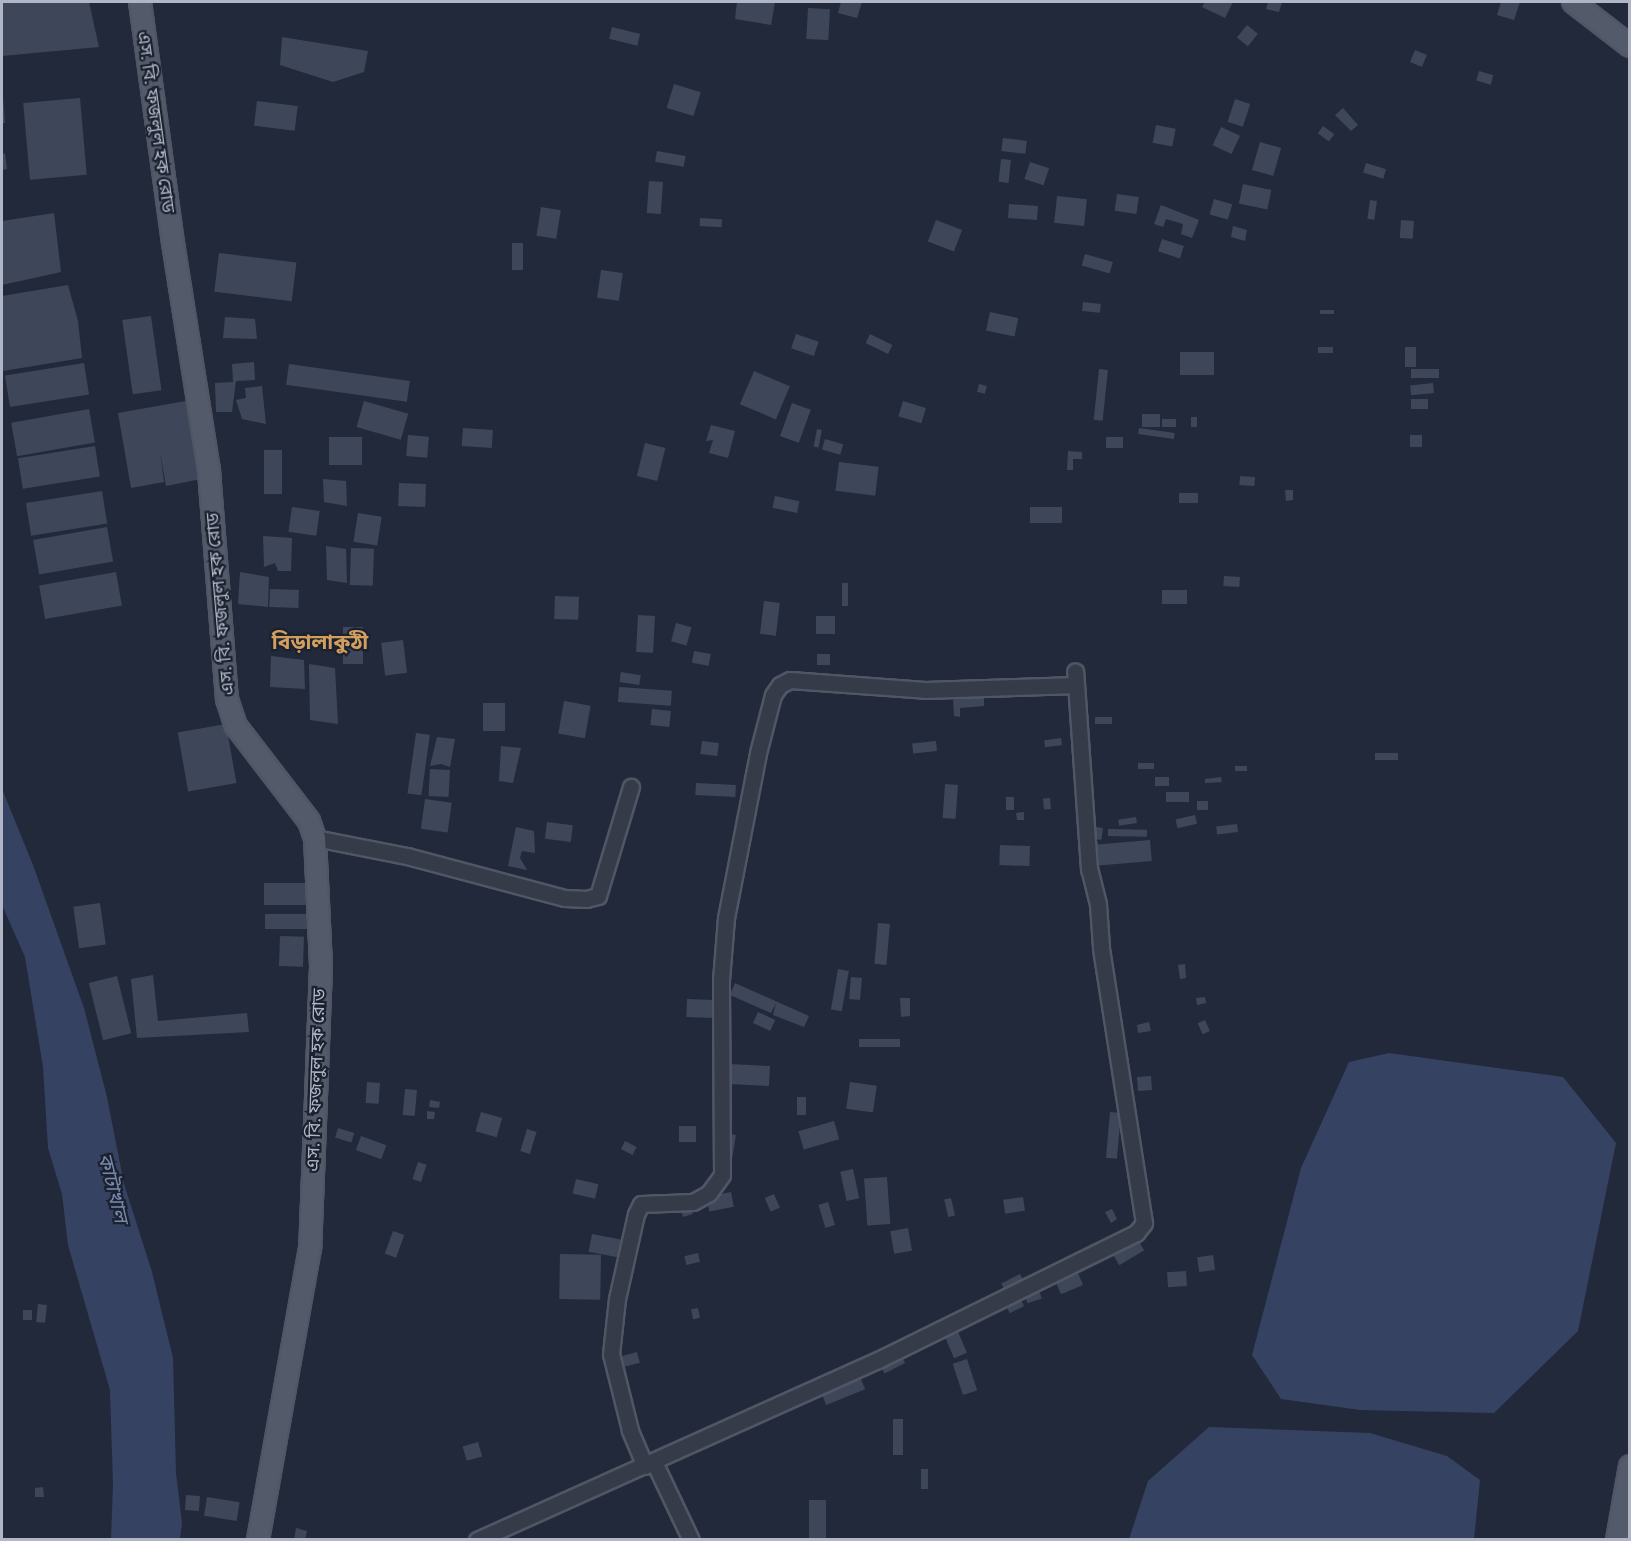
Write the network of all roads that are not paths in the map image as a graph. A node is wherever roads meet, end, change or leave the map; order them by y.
1 (140, 2) edge
2 (1573, 2) edge
3 (1629, 46) edge
4 (631, 787) dead end
5 (315, 838) junction
6 (650, 1464) junction
7 (1629, 1466) edge
8 (258, 1539) edge
9 (477, 1539) edge
10 (691, 1539) edge
11 (1617, 1539) edge

1 - 5 main road, এস. বি. ফজলুল হক রোড
2 - 3 main road
4 - 5 street
5 - 8 main road, এস. বি. ফজলুল হক রোড
6 - 6 street
6 - 9 street
6 - 10 street
7 - 11 main road

